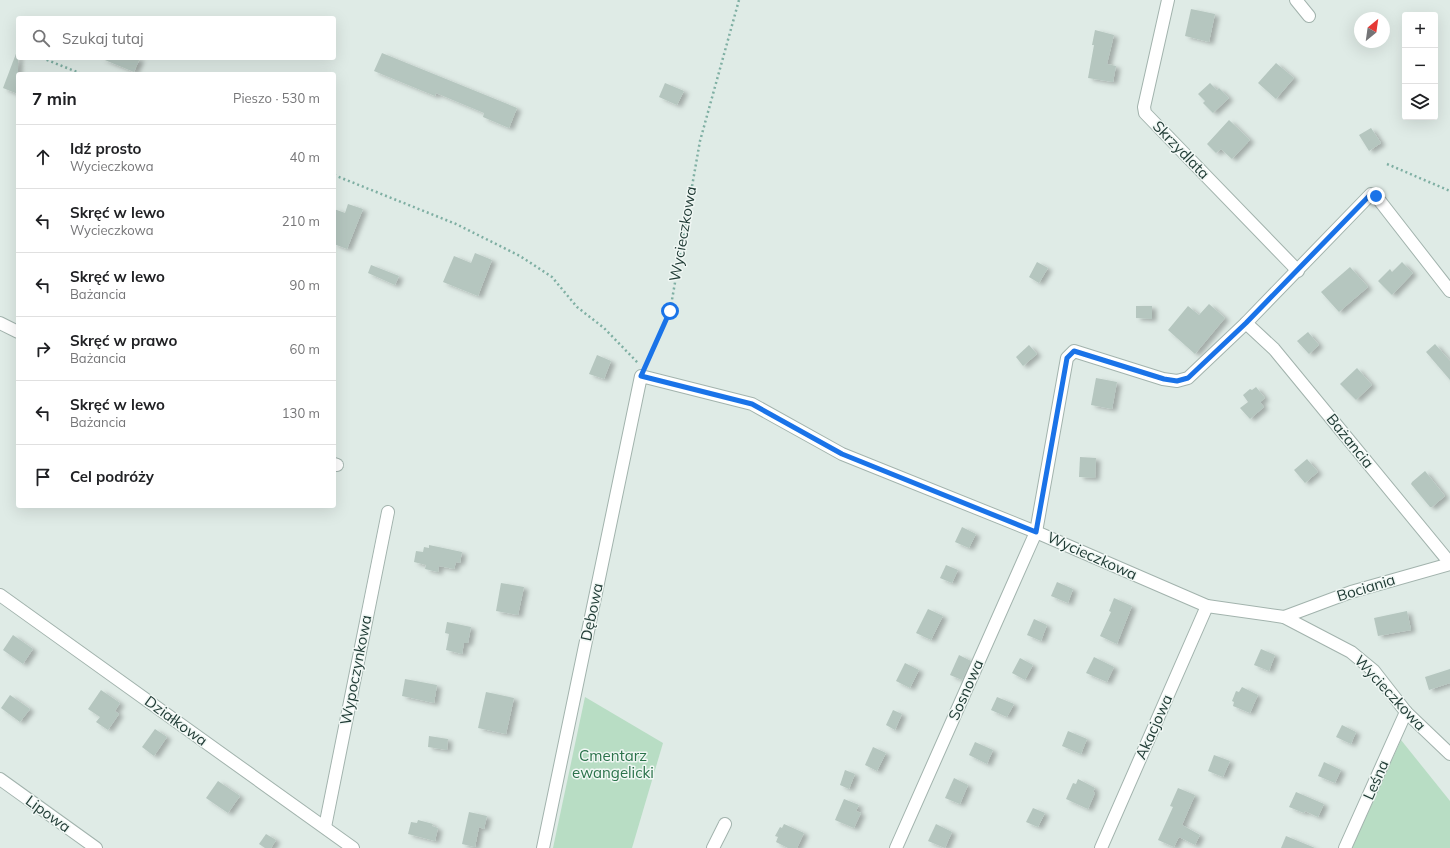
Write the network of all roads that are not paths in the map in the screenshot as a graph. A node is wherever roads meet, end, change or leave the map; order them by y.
1 (1168, 0) edge
2 (1296, 0) edge
3 (1309, 16) dead end
4 (1298, 270) junction
5 (1450, 291) edge
6 (0, 323) edge
7 (1246, 323) junction
8 (16, 331) edge
9 (642, 372) joint
10 (388, 512) dead end
11 (1036, 532) junction
12 (1450, 564) edge
13 (0, 595) edge
14 (1207, 606) junction
15 (1284, 617) junction
16 (1406, 712) junction
17 (1450, 754) edge
18 (0, 779) edge
19 (725, 824) dead end
20 (325, 828) junction
21 (96, 848) edge
22 (353, 848) edge
23 (543, 848) edge
24 (713, 848) edge
25 (896, 848) edge
26 (1101, 848) edge
27 (1345, 848) edge

1 - 4 street, Skrzydlata
2 - 3 street
4 - 5 street
4 - 7 street
6 - 8 street
7 - 11 street
7 - 12 street, Bażancia
9 - 11 street, Wycieczkowa
9 - 23 street, Dębowa
10 - 20 street, Wypoczynkowa
11 - 14 street, Wycieczkowa
11 - 25 street, Sosnowa
12 - 15 street, Bociania
13 - 20 street, Działkowa
14 - 15 street, Wycieczkowa
14 - 26 street, Akacjowa
15 - 16 street, Wycieczkowa
16 - 17 street, Wycieczkowa
16 - 27 street, Leśna
18 - 21 street, Lipowa
19 - 24 street
20 - 22 street, Działkowa

